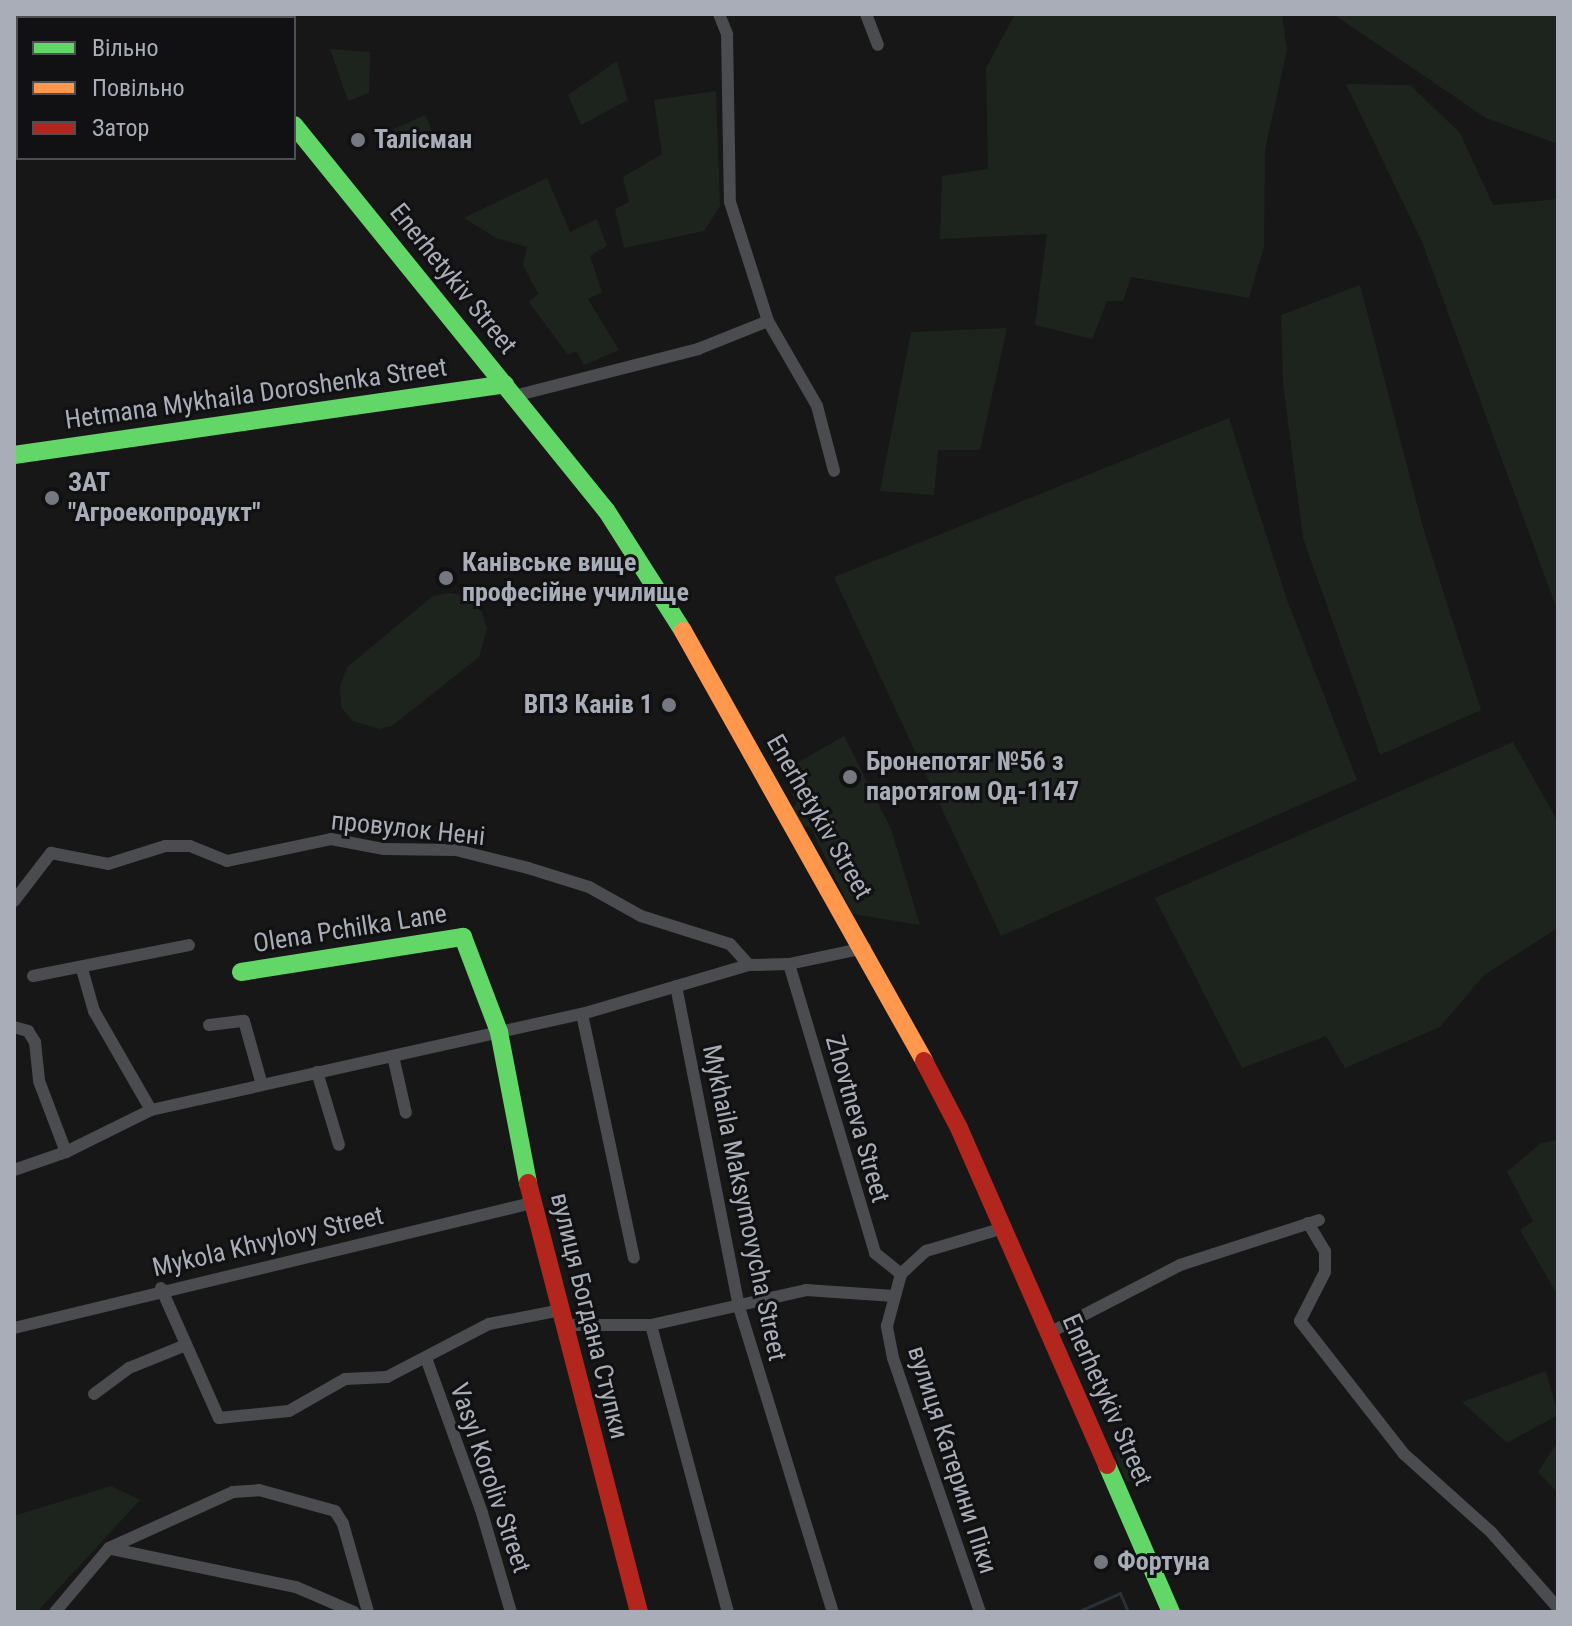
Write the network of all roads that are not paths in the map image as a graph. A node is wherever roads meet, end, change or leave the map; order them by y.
1 (719, 14) edge
2 (866, 14) edge
3 (878, 45) dead end
4 (296, 127) edge
5 (768, 321) junction
6 (509, 390) junction
7 (14, 455) edge
8 (834, 471) dead end
9 (14, 901) edge
10 (189, 945) dead end
11 (865, 948) junction
12 (789, 964) junction
13 (749, 965) junction
14 (82, 969) junction
15 (241, 972) dead end
16 (33, 976) dead end
17 (676, 986) junction
18 (582, 1014) junction
19 (209, 1025) dead end
20 (14, 1027) edge
21 (499, 1032) junction
22 (393, 1056) junction
23 (317, 1072) junction
24 (262, 1085) junction
25 (151, 1110) junction
26 (406, 1113) dead end
27 (339, 1145) dead end
28 (66, 1152) junction
29 (14, 1170) edge
30 (532, 1203) junction
31 (1003, 1228) junction
32 (634, 1258) dead end
33 (901, 1274) junction
34 (161, 1288) junction
35 (894, 1296) junction
36 (739, 1307) junction
37 (563, 1318) junction
38 (651, 1325) junction
39 (14, 1328) edge
40 (1049, 1333) junction
41 (186, 1345) junction
42 (426, 1358) junction
43 (94, 1394) dead end
44 (109, 1548) junction
45 (1558, 1608) edge
46 (55, 1612) edge
47 (354, 1612) edge
48 (368, 1612) edge
49 (511, 1612) edge
50 (639, 1612) edge
51 (728, 1612) edge
52 (833, 1612) edge
53 (980, 1612) edge
54 (1171, 1612) edge

1 - 5 street
2 - 3 street
4 - 6 main road, Enerhetykiv Street
5 - 6 street
5 - 8 street
6 - 7 main road, Hetmana Mykhaila Doroshenka Street
6 - 11 main road, Enerhetykiv Street
9 - 13 street, провулок Нені
10 - 14 street
11 - 12 street
11 - 31 main road, Enerhetykiv Street
12 - 13 street
12 - 33 street, Zhovtneva Street
13 - 17 street
14 - 16 street
14 - 25 street
15 - 21 main road, Olena Pchilka Lane
17 - 18 street
17 - 36 street, Mykhaila Maksymovycha Street
18 - 21 street
18 - 32 street
19 - 24 street
20 - 28 street
21 - 22 street
21 - 30 main road, вулиця Богдана Ступки
22 - 23 street
22 - 26 street
23 - 24 street
23 - 27 street
24 - 25 street
25 - 28 street
28 - 29 street
30 - 34 street, Mykola Khvylovy Street
30 - 37 main road, вулиця Богдана Ступки
31 - 33 street
31 - 40 main road, Enerhetykiv Street
33 - 35 street, вулиця Катерини Піки
34 - 39 street, Mykola Khvylovy Street
34 - 41 street
35 - 36 street
35 - 53 street, вулиця Катерини Піки
36 - 38 street
36 - 52 street, Mykhaila Maksymovycha Street
37 - 38 street
37 - 42 street
37 - 50 main road, вулиця Богдана Ступки
38 - 51 street
40 - 45 street
40 - 54 main road, Enerhetykiv Street
41 - 42 street
41 - 43 street
42 - 49 street, Vasyl Koroliv Street
44 - 46 street
44 - 47 street
44 - 48 street

